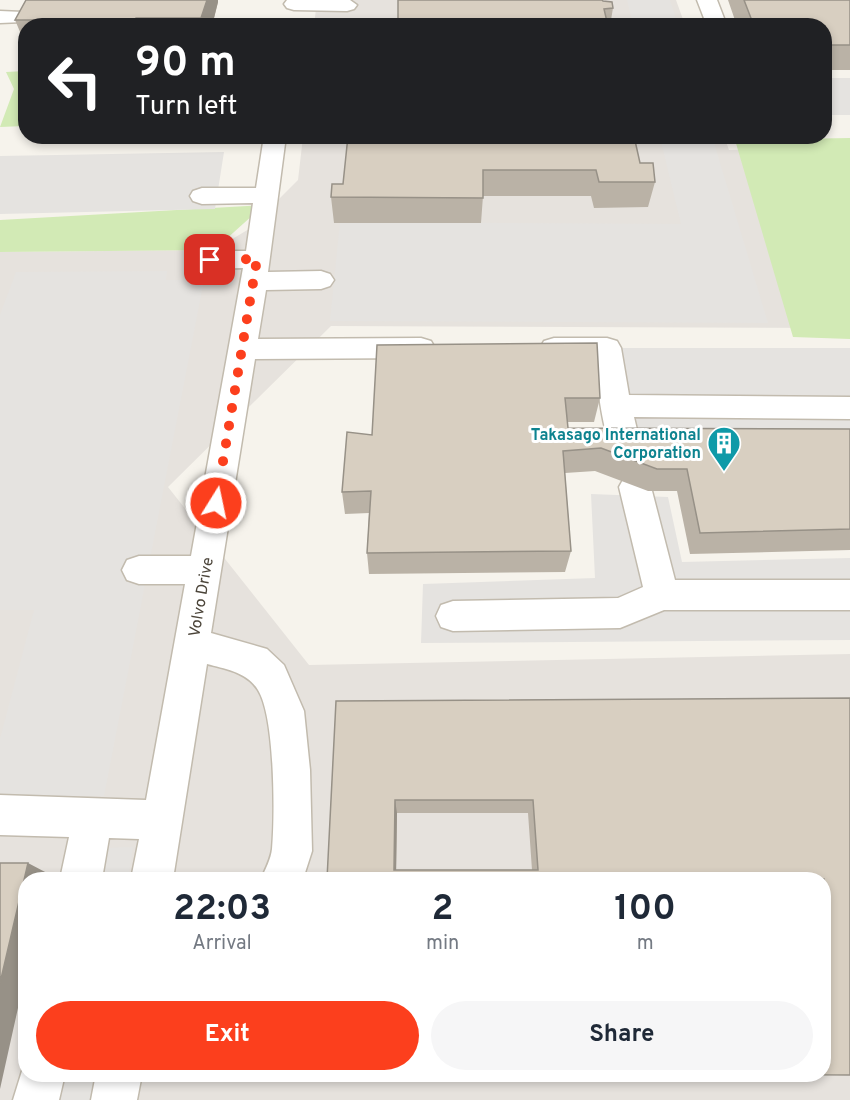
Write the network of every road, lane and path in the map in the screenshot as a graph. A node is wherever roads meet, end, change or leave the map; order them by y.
1 (707, 0) edge
2 (294, 2) edge
3 (341, 3) edge
4 (0, 17) edge
5 (39, 17) edge
6 (292, 18) edge
7 (714, 18) edge
8 (274, 144) edge
9 (266, 195) junction
10 (202, 196) dead end
11 (210, 260) dead end
12 (256, 270) junction
13 (321, 280) dead end
14 (445, 348) edge
15 (526, 348) edge
16 (243, 349) junction
17 (616, 406) junction
18 (850, 408) edge
19 (627, 451) edge
20 (635, 487) edge
21 (140, 570) dead end
22 (205, 570) junction
23 (662, 595) junction
24 (850, 595) edge
25 (453, 616) dead end
26 (192, 644) junction
27 (0, 815) edge
28 (93, 818) junction
29 (162, 820) junction
30 (82, 872) edge
31 (153, 872) edge
32 (284, 872) edge
33 (40, 1082) edge
34 (117, 1082) edge
35 (36, 1100) edge
36 (114, 1100) edge

1 - 7 street
2 - 3 street
2 - 6 street
4 - 5 street
8 - 9 street, Volvo Drive
9 - 10 street
9 - 12 street, Volvo Drive
11 - 12 street
12 - 13 street
12 - 16 street, Volvo Drive
14 - 16 street
15 - 17 street
16 - 22 street, Volvo Drive
17 - 18 street
17 - 19 street
20 - 23 street
21 - 22 street
22 - 26 street, Volvo Drive
23 - 24 street
23 - 25 street
26 - 29 street, Volvo Drive
26 - 32 street
27 - 28 street
28 - 29 street
28 - 30 street
29 - 31 street, Volvo Drive
33 - 35 street
34 - 36 street

